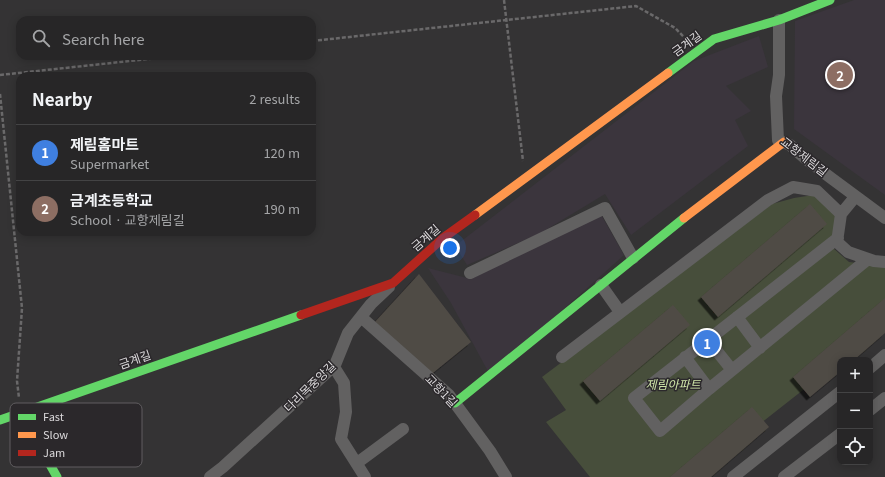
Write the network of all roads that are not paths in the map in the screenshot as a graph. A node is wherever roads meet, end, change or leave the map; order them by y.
1 (830, 0) edge
2 (779, 20) junction
3 (784, 142) junction
4 (855, 197) junction
5 (840, 214) junction
6 (885, 218) edge
7 (838, 238) junction
8 (633, 258) junction
9 (868, 259) junction
10 (885, 262) edge
11 (470, 273) dead end
12 (393, 284) junction
13 (601, 285) junction
14 (620, 312) junction
15 (361, 317) junction
16 (737, 317) junction
17 (708, 340) junction
18 (760, 348) junction
19 (885, 355) edge
20 (562, 356) dead end
21 (685, 357) junction
22 (873, 365) edge
23 (334, 367) junction
24 (732, 370) junction
25 (709, 389) junction
26 (839, 393) edge
27 (885, 398) edge
28 (50, 403) edge
29 (455, 403) junction
30 (873, 408) edge
31 (10, 417) edge
32 (0, 420) edge
33 (403, 429) dead end
34 (837, 436) edge
35 (357, 463) junction
36 (51, 467) edge
37 (57, 477) edge
38 (210, 477) edge
39 (365, 477) edge
40 (506, 477) edge
41 (732, 477) edge
42 (784, 477) edge

1 - 2 street, 금계길
2 - 3 street, 교항제림길
2 - 12 street, 금계길
3 - 4 street, 교항제림길
3 - 8 street
4 - 5 street
4 - 6 street, 교항제림길
5 - 7 street
5 - 14 street
7 - 9 street
7 - 16 street
8 - 11 street
8 - 13 street
9 - 10 street
9 - 18 street
12 - 15 street, 다리목중앙길
12 - 28 street, 금계길
13 - 14 street
13 - 29 street
14 - 20 street
15 - 23 street, 다리목중앙길
15 - 29 street, 교항1길
16 - 17 street
16 - 18 street
17 - 21 street
17 - 24 street
18 - 24 street
19 - 22 street
21 - 25 street
21 - 25 street
23 - 35 street
23 - 38 street, 다리목중앙길
24 - 25 street
26 - 41 street
27 - 30 street
29 - 40 street, 교항1길
31 - 32 street, 금계길
33 - 35 street
34 - 42 street
35 - 39 street
36 - 37 street

